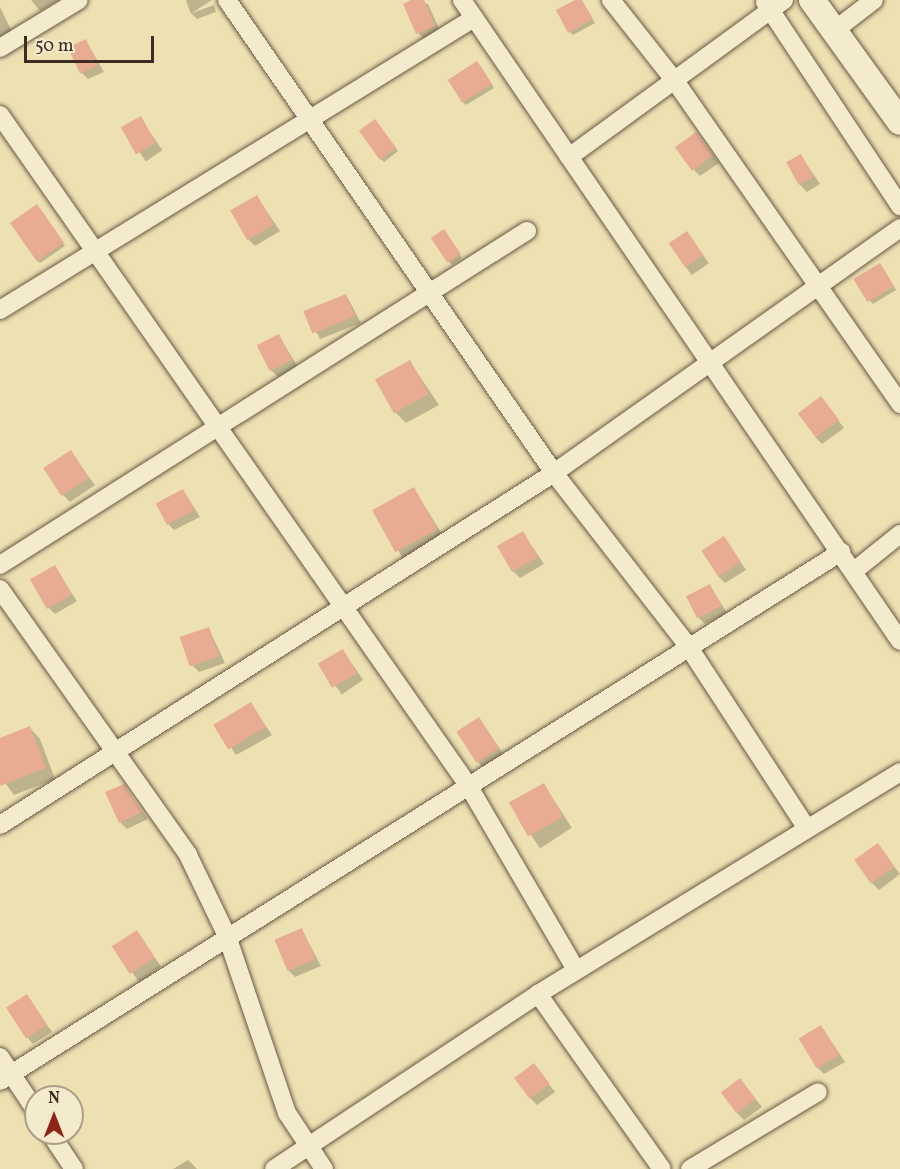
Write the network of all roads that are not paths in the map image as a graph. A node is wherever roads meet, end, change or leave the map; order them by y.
1 (79, 0) edge
2 (227, 0) edge
3 (462, 0) edge
4 (611, 0) edge
5 (812, 0) edge
6 (874, 0) edge
7 (773, 3) edge
8 (474, 18) junction
9 (835, 30) junction
10 (0, 48) edge
11 (675, 81) junction
12 (0, 116) edge
13 (310, 119) junction
14 (900, 122) edge
15 (569, 157) junction
16 (900, 206) edge
17 (900, 228) edge
18 (527, 231) dead end
19 (93, 252) junction
20 (818, 286) junction
21 (432, 296) junction
22 (0, 310) edge
23 (706, 362) junction
24 (900, 405) edge
25 (215, 426) junction
26 (554, 473) junction
27 (900, 534) edge
28 (841, 552) junction
29 (0, 565) edge
30 (854, 571) junction
31 (0, 589) edge
32 (343, 608) junction
33 (900, 642) edge
34 (688, 646) junction
35 (119, 751) junction
36 (900, 772) edge
37 (468, 785) junction
38 (0, 825) edge
39 (806, 827) junction
40 (227, 936) junction
41 (576, 970) junction
42 (538, 994) junction
43 (0, 1057) edge
44 (6, 1078) edge
45 (818, 1092) dead end
46 (24, 1098) edge
47 (58, 1145) edge
48 (308, 1148) junction
49 (74, 1169) edge
50 (274, 1169) edge
51 (324, 1169) edge
52 (662, 1169) edge
53 (690, 1169) edge

1 - 10 street
2 - 13 street
3 - 8 street
4 - 11 street
5 - 9 street
6 - 9 street
7 - 11 street
7 - 16 street
8 - 13 street
8 - 15 street
9 - 14 street
11 - 15 street
11 - 20 street
12 - 19 street
13 - 19 street
13 - 21 street
15 - 23 street
17 - 20 street
18 - 21 street
19 - 22 street
19 - 25 street
20 - 23 street
20 - 24 street
21 - 25 street
21 - 26 street
23 - 26 street
23 - 28 street
25 - 29 street
25 - 32 street
26 - 32 street
26 - 34 street
27 - 30 street
28 - 30 street
28 - 34 street
30 - 33 street
31 - 35 street
32 - 35 street
32 - 37 street
34 - 37 street
34 - 39 street
35 - 38 street
35 - 40 street
36 - 39 street
37 - 40 street
37 - 41 street
39 - 41 street
40 - 44 street
40 - 48 street
41 - 42 street
42 - 48 street
42 - 52 street
43 - 44 street
44 - 46 street
45 - 53 street
47 - 49 street
48 - 50 street
48 - 51 street

